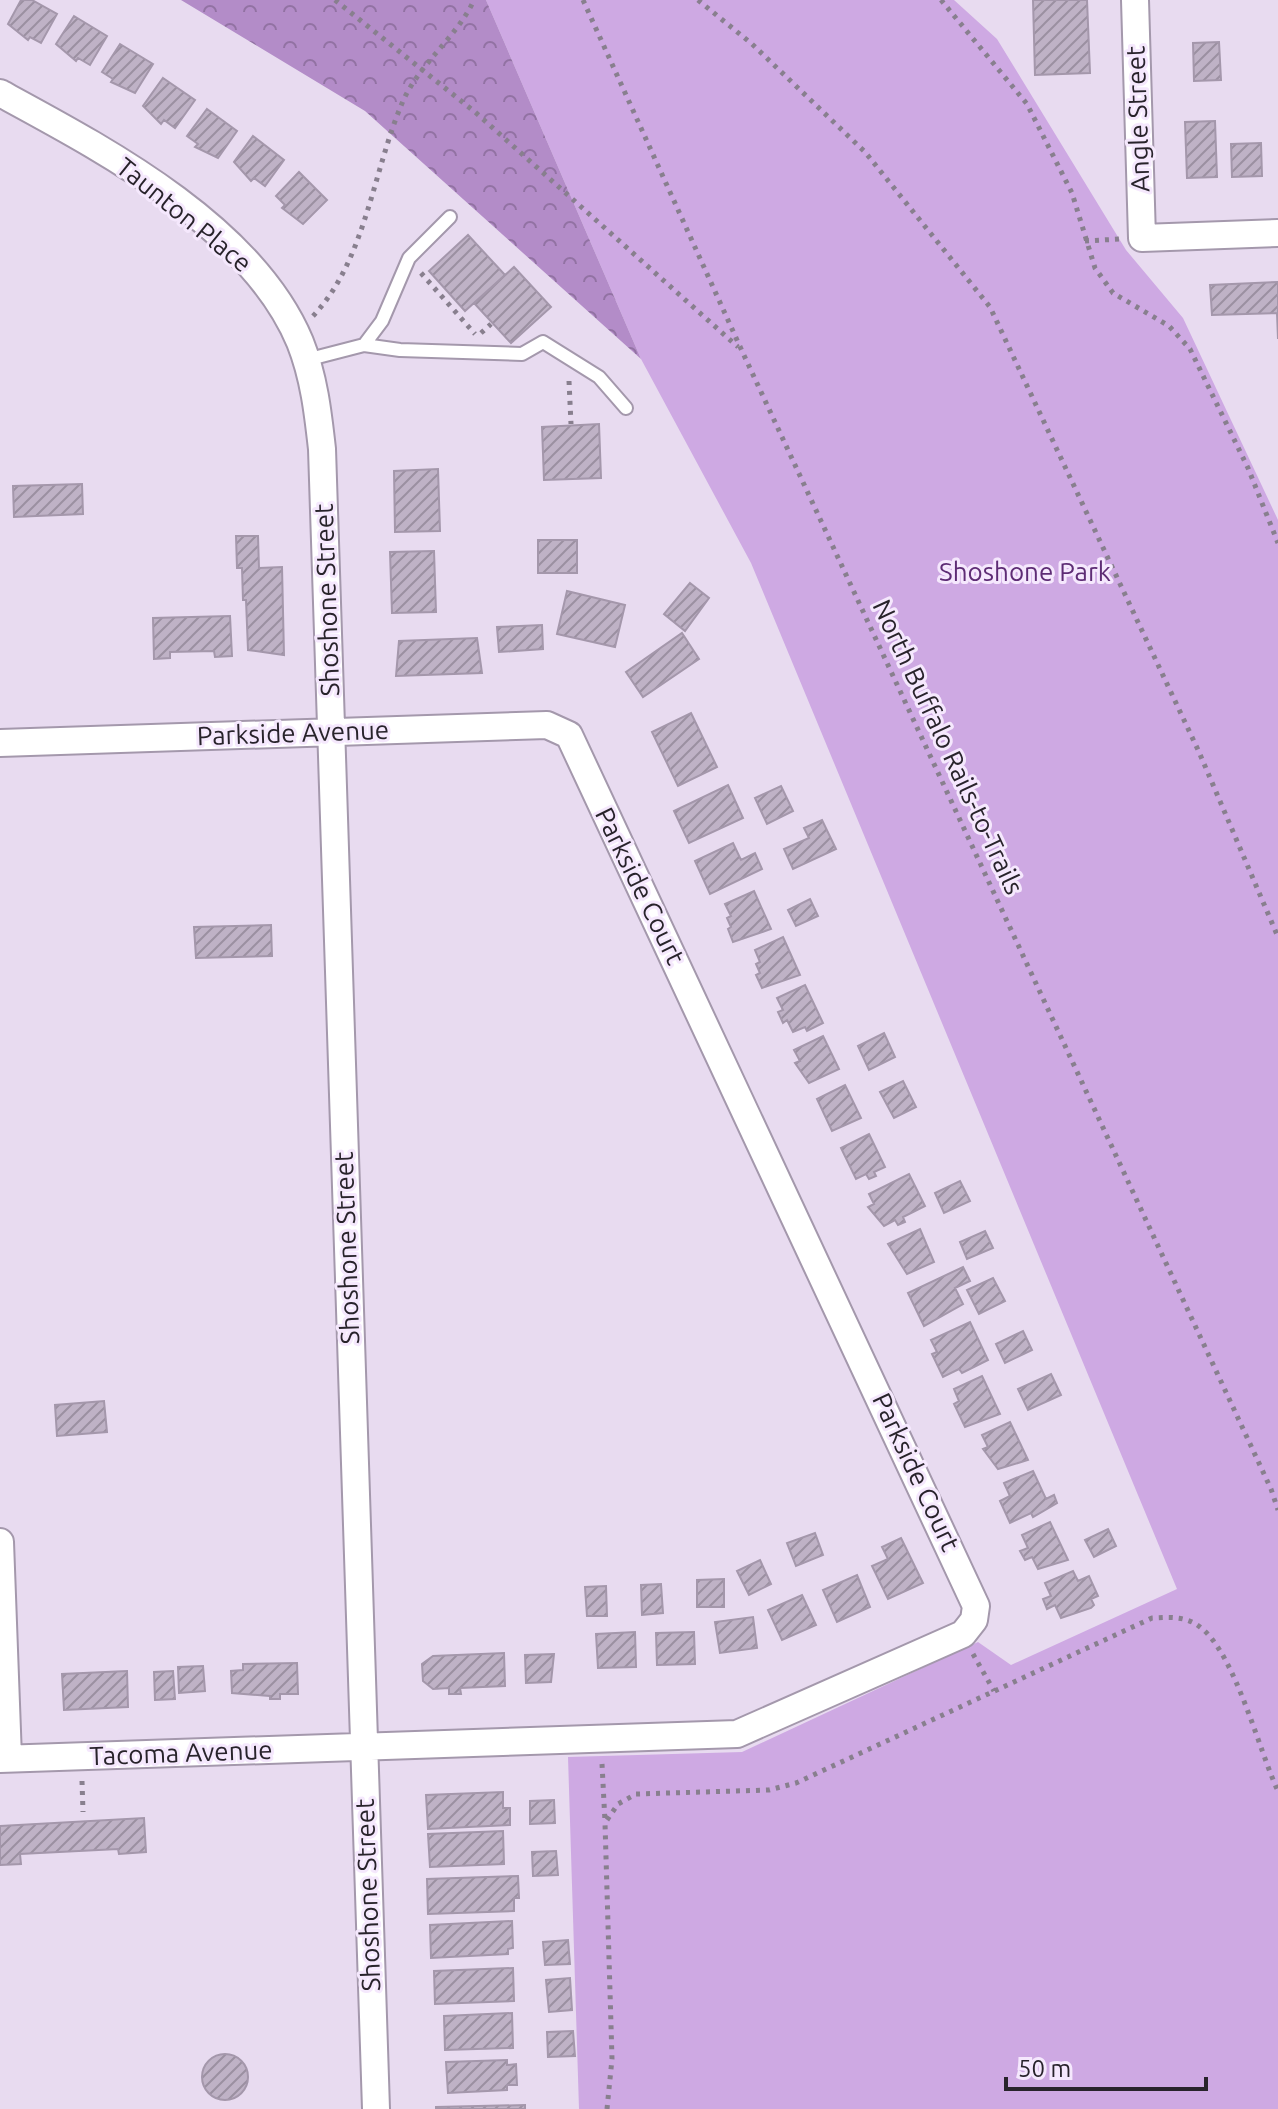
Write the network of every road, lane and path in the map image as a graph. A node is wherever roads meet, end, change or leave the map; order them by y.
1 (335, 0) edge
2 (474, 0) edge
3 (583, 0) edge
4 (698, 0) edge
5 (941, 0) edge
6 (1135, 0) edge
7 (422, 69) junction
8 (0, 93) edge
9 (450, 217) dead end
10 (1278, 233) edge
11 (1130, 239) junction
12 (1085, 241) junction
13 (422, 275) dead end
14 (309, 320) dead end
15 (491, 324) dead end
16 (364, 345) junction
17 (742, 351) junction
18 (306, 360) junction
19 (569, 373) dead end
20 (314, 387) joint
21 (626, 408) dead end
22 (571, 424) dead end
23 (1278, 543) edge
24 (331, 731) junction
25 (0, 743) edge
26 (574, 747) joint
27 (1278, 937) edge
28 (1278, 1510) edge
29 (0, 1542) edge
30 (963, 1634) junction
31 (994, 1691) junction
32 (600, 1738) junction
33 (362, 1747) junction
34 (4, 1758) edge
35 (82, 1784) dead end
36 (1278, 1791) edge
37 (83, 1812) dead end
38 (605, 1823) junction
39 (376, 2109) edge
40 (607, 2109) edge

1 - 7 path
2 - 7 path
3 - 17 path, North Buffalo Rails-to-Trails
4 - 27 path
5 - 12 path
6 - 11 street, Angle Street
7 - 14 path
7 - 17 path
8 - 18 street, Taunton Place
9 - 16 lane
10 - 11 street
11 - 12 path
12 - 23 path
13 - 15 path
16 - 18 lane
16 - 21 lane
17 - 28 path, North Buffalo Rails-to-Trails
18 - 20 street, Taunton Place
19 - 22 path
20 - 24 street, Shoshone Street
24 - 25 street, Parkside Avenue
24 - 26 street, Parkside Avenue
24 - 33 street, Shoshone Street
26 - 30 street, Parkside Court
29 - 34 street
30 - 31 path
30 - 32 street
31 - 36 path
31 - 38 path
32 - 33 street
32 - 38 path
33 - 34 street, Tacoma Avenue
33 - 39 street, Shoshone Street
35 - 37 path
38 - 40 path

